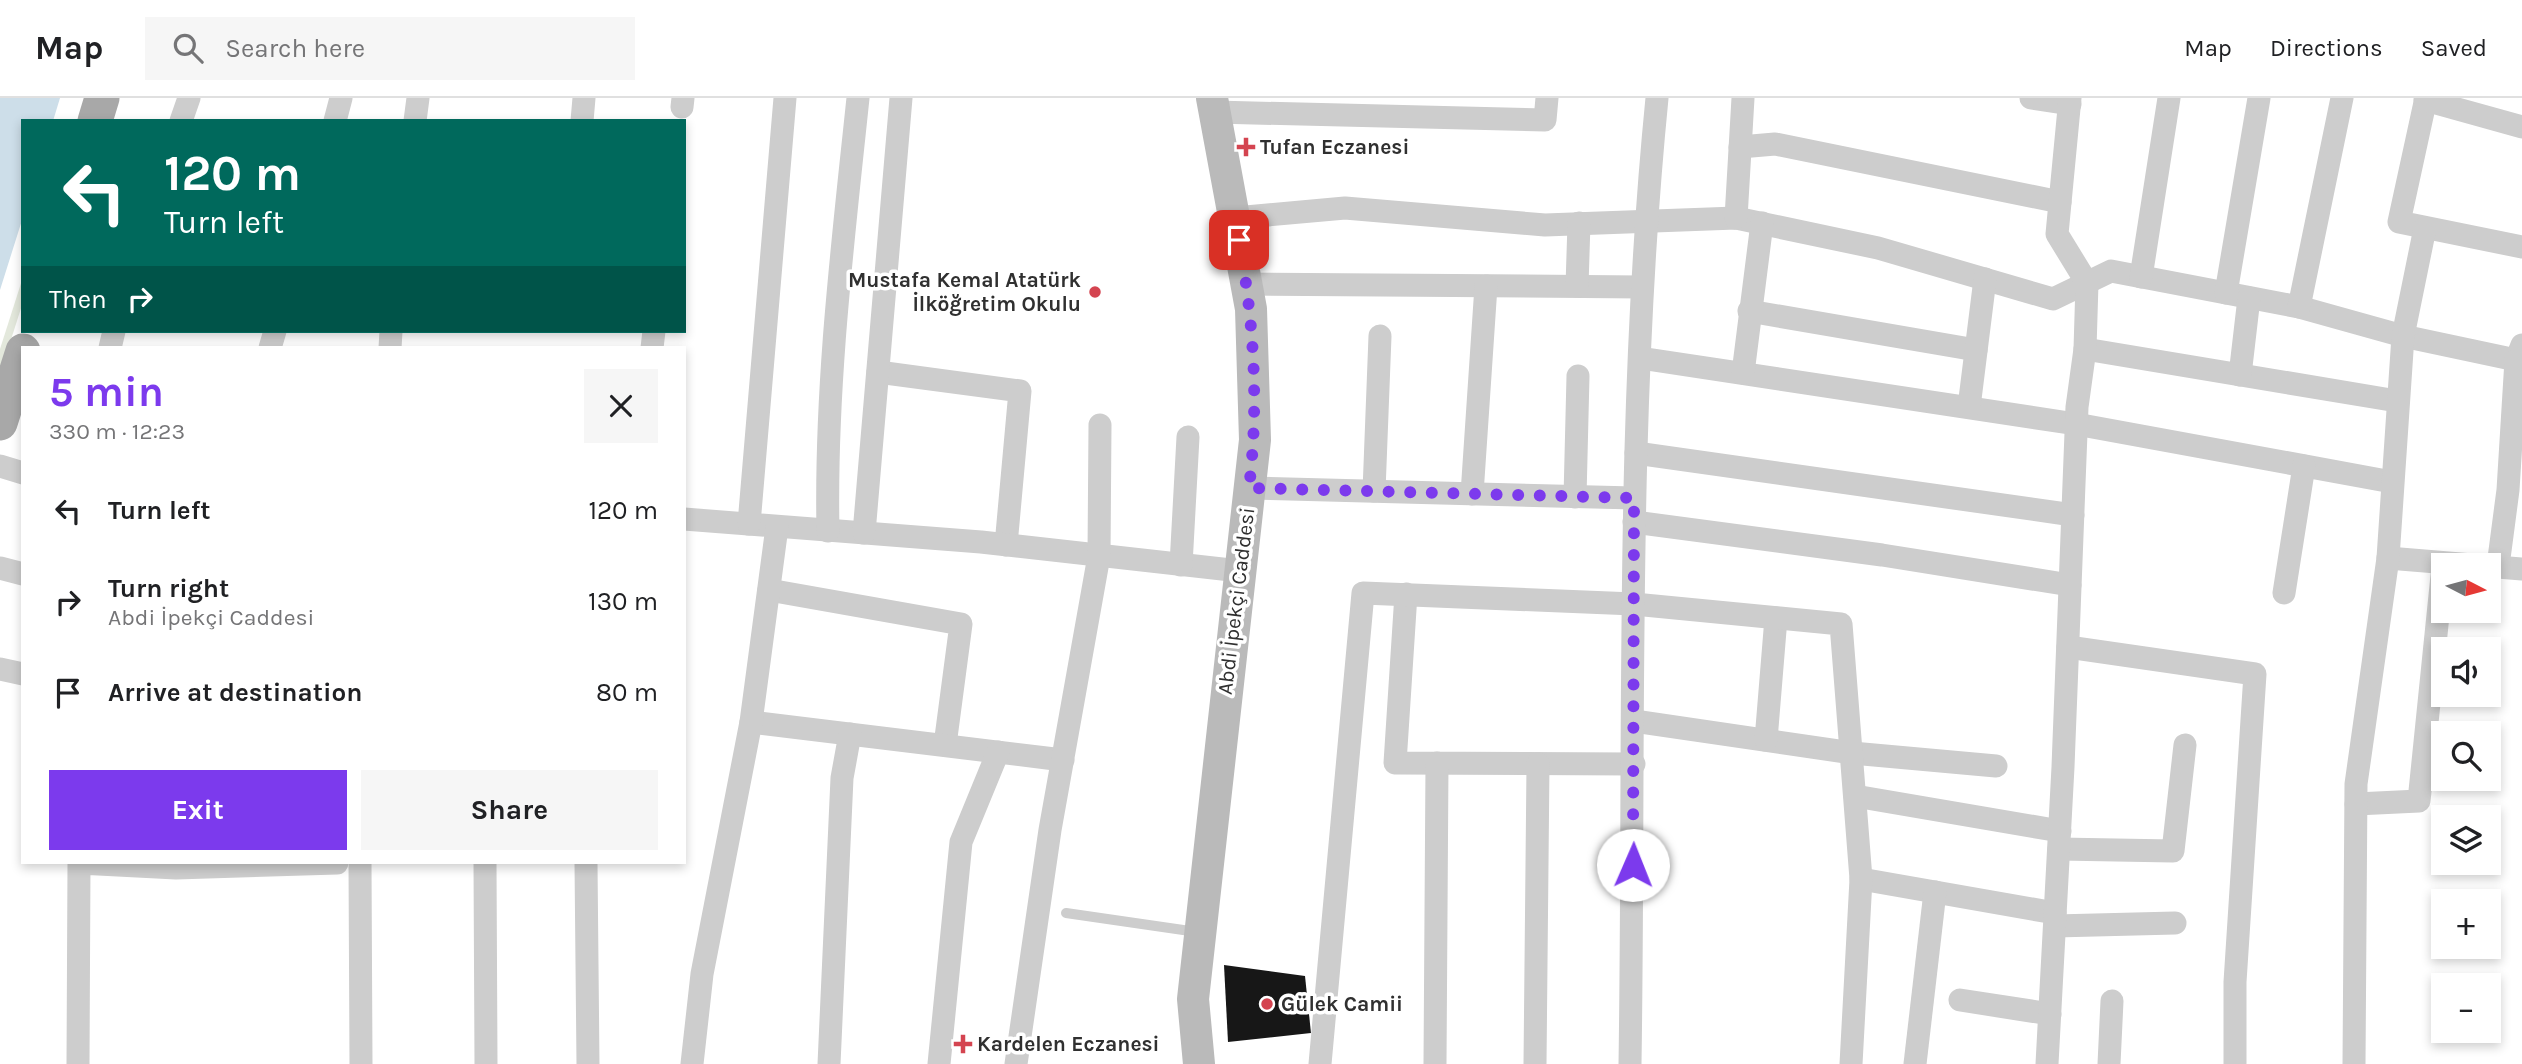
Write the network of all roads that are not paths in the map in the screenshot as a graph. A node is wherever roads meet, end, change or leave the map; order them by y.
1 (102, 98) edge
2 (189, 98) edge
3 (341, 98) edge
4 (418, 98) edge
5 (584, 98) edge
6 (785, 98) edge
7 (858, 98) edge
8 (901, 98) edge
9 (1547, 98) edge
10 (1657, 98) edge
11 (1743, 98) edge
12 (2031, 98) edge
13 (2169, 98) edge
14 (2259, 98) edge
15 (2342, 98) edge
16 (2426, 99) edge
17 (2070, 101) edge
18 (1214, 105) edge
19 (96, 119) edge
20 (182, 119) edge
21 (336, 119) edge
22 (415, 119) edge
23 (582, 119) edge
24 (2522, 127) edge
25 (1740, 147) junction
26 (2060, 202) junction
27 (1235, 218) junction
28 (1736, 218) junction
29 (1645, 221) junction
30 (1579, 223) junction
31 (1762, 223) junction
32 (2425, 228) junction
33 (2522, 247) edge
34 (2141, 277) junction
35 (1984, 279) junction
36 (2087, 283) junction
37 (1247, 284) junction
38 (1486, 286) junction
39 (1577, 286) junction
40 (1642, 287) junction
41 (2225, 293) junction
42 (2249, 298) junction
43 (2299, 307) junction
44 (1749, 311) junction
45 (1380, 336) dead end
46 (2403, 336) junction
47 (1976, 349) junction
48 (2085, 349) junction
49 (2519, 353) edge
50 (21, 358) edge
51 (1640, 358) junction
52 (878, 372) junction
53 (1743, 373) junction
54 (2240, 375) junction
55 (1578, 376) dead end
56 (2397, 401) junction
57 (2518, 406) edge
58 (1969, 407) junction
59 (8, 418) edge
60 (2076, 424) junction
61 (1100, 425) dead end
62 (1188, 436) dead end
63 (1636, 453) junction
64 (0, 466) edge
65 (2304, 466) junction
66 (21, 472) edge
67 (2392, 482) junction
68 (1249, 488) junction
69 (1374, 491) junction
70 (2515, 491) edge
71 (1472, 494) junction
72 (1575, 497) junction
73 (1634, 498) junction
74 (2073, 515) junction
75 (686, 519) edge
76 (1633, 522) junction
77 (749, 524) junction
78 (777, 527) junction
79 (828, 531) junction
80 (864, 533) junction
81 (1006, 545) junction
82 (2501, 553) edge
83 (1099, 556) junction
84 (2388, 558) junction
85 (2431, 563) edge
86 (1181, 565) junction
87 (2501, 566) edge
88 (0, 568) edge
89 (2522, 569) edge
90 (1240, 571) junction
91 (21, 573) edge
92 (2070, 585) junction
93 (769, 590) junction
94 (2284, 593) dead end
95 (1406, 594) junction
96 (1634, 604) junction
97 (1776, 618) junction
98 (2437, 623) edge
99 (2068, 647) junction
100 (0, 668) edge
101 (21, 673) edge
102 (1634, 721) junction
103 (751, 722) junction
104 (850, 734) junction
105 (1766, 740) junction
106 (945, 745) junction
107 (2185, 745) dead end
108 (998, 752) junction
109 (1852, 753) junction
110 (1063, 760) junction
111 (1437, 763) junction
112 (1538, 764) junction
113 (1634, 764) junction
114 (1996, 766) dead end
115 (1855, 796) junction
116 (2356, 804) junction
117 (2059, 840) junction
118 (79, 864) edge
119 (98, 864) edge
120 (305, 864) edge
121 (360, 864) edge
122 (485, 864) edge
123 (586, 864) edge
124 (1861, 879) junction
125 (1935, 892) junction
126 (1066, 914) dead end
127 (2055, 919) junction
128 (2175, 923) dead end
129 (1200, 933) junction
130 (1960, 1000) dead end
131 (2112, 1001) dead end
132 (2050, 1014) junction
133 (78, 1064) edge
134 (361, 1064) edge
135 (486, 1064) edge
136 (588, 1064) edge
137 (692, 1064) edge
138 (829, 1064) edge
139 (939, 1064) edge
140 (1016, 1064) edge
141 (1199, 1064) edge
142 (1320, 1064) edge
143 (1435, 1064) edge
144 (1535, 1064) edge
145 (1630, 1064) edge
146 (1851, 1064) edge
147 (1915, 1064) edge
148 (2047, 1064) edge
149 (2109, 1064) edge
150 (2235, 1064) edge
151 (2354, 1064) edge

1 - 19 main road
2 - 20 street
3 - 21 street
4 - 22 street
5 - 23 street
6 - 77 street
7 - 79 street
8 - 52 street
9 - 18 street
10 - 29 street
11 - 25 street
12 - 17 street
13 - 34 street
14 - 41 street
15 - 43 street
16 - 24 street
16 - 32 street
17 - 26 street
18 - 27 main road, Abdi İpekçi Caddesi
25 - 26 street
25 - 28 street
26 - 36 street
27 - 30 street
27 - 37 main road, Abdi İpekçi Caddesi
28 - 29 street
28 - 31 street
29 - 30 street
29 - 40 street
30 - 39 street
31 - 35 street
31 - 44 street
32 - 33 street
32 - 46 street
34 - 36 street
34 - 41 street
35 - 36 street
35 - 47 street
36 - 48 street
37 - 38 street
37 - 68 main road, Abdi İpekçi Caddesi
38 - 39 street
38 - 71 street
39 - 40 street
40 - 51 street
41 - 42 street
42 - 43 street
42 - 54 street
43 - 46 street
44 - 47 street
44 - 53 street
45 - 69 street
46 - 49 street
46 - 56 street
47 - 58 street
48 - 54 street
48 - 60 street
49 - 57 street
50 - 59 main road
51 - 53 street
51 - 63 street
52 - 80 street
52 - 81 street
53 - 58 street
54 - 56 street
55 - 72 street
56 - 67 street
57 - 70 street
58 - 60 street
60 - 65 street
60 - 74 street
61 - 83 street
62 - 86 street
63 - 73 street
63 - 74 street
64 - 66 street
65 - 67 street
65 - 94 street
67 - 84 street
68 - 69 street
68 - 90 main road, Abdi İpekçi Caddesi
69 - 71 street
70 - 82 street
71 - 72 street
72 - 73 street
73 - 76 street
74 - 92 street
75 - 77 street
76 - 92 street
76 - 96 street
77 - 78 street
78 - 79 street
78 - 93 street
79 - 80 street
80 - 81 street
81 - 83 street
83 - 86 street
83 - 110 street
84 - 85 street
84 - 116 street
86 - 90 street
87 - 89 street
88 - 91 street
90 - 129 main road, Abdi İpekçi Caddesi
92 - 99 street
93 - 103 street
93 - 106 street
95 - 96 street
95 - 111 street
95 - 142 street
96 - 97 street
96 - 102 street
97 - 105 street
97 - 109 street
98 - 116 street
99 - 117 street
99 - 150 street
100 - 101 street
102 - 105 street
102 - 113 street
103 - 104 street
103 - 137 street
104 - 106 street
104 - 138 street
105 - 109 street
106 - 108 street
107 - 117 street
108 - 110 street
108 - 139 street
109 - 114 street
109 - 115 street
110 - 140 street
111 - 112 street
111 - 143 street
112 - 113 street
112 - 144 street
113 - 145 street
115 - 117 street
115 - 124 street
116 - 151 street
117 - 127 street
118 - 133 street
119 - 120 street
121 - 134 street
122 - 135 street
123 - 136 street
124 - 125 street
124 - 146 street
125 - 127 street
125 - 147 street
126 - 129 lane
127 - 128 street
127 - 132 street
129 - 141 main road, Abdi İpekçi Caddesi
130 - 132 street
131 - 149 street
132 - 148 street

